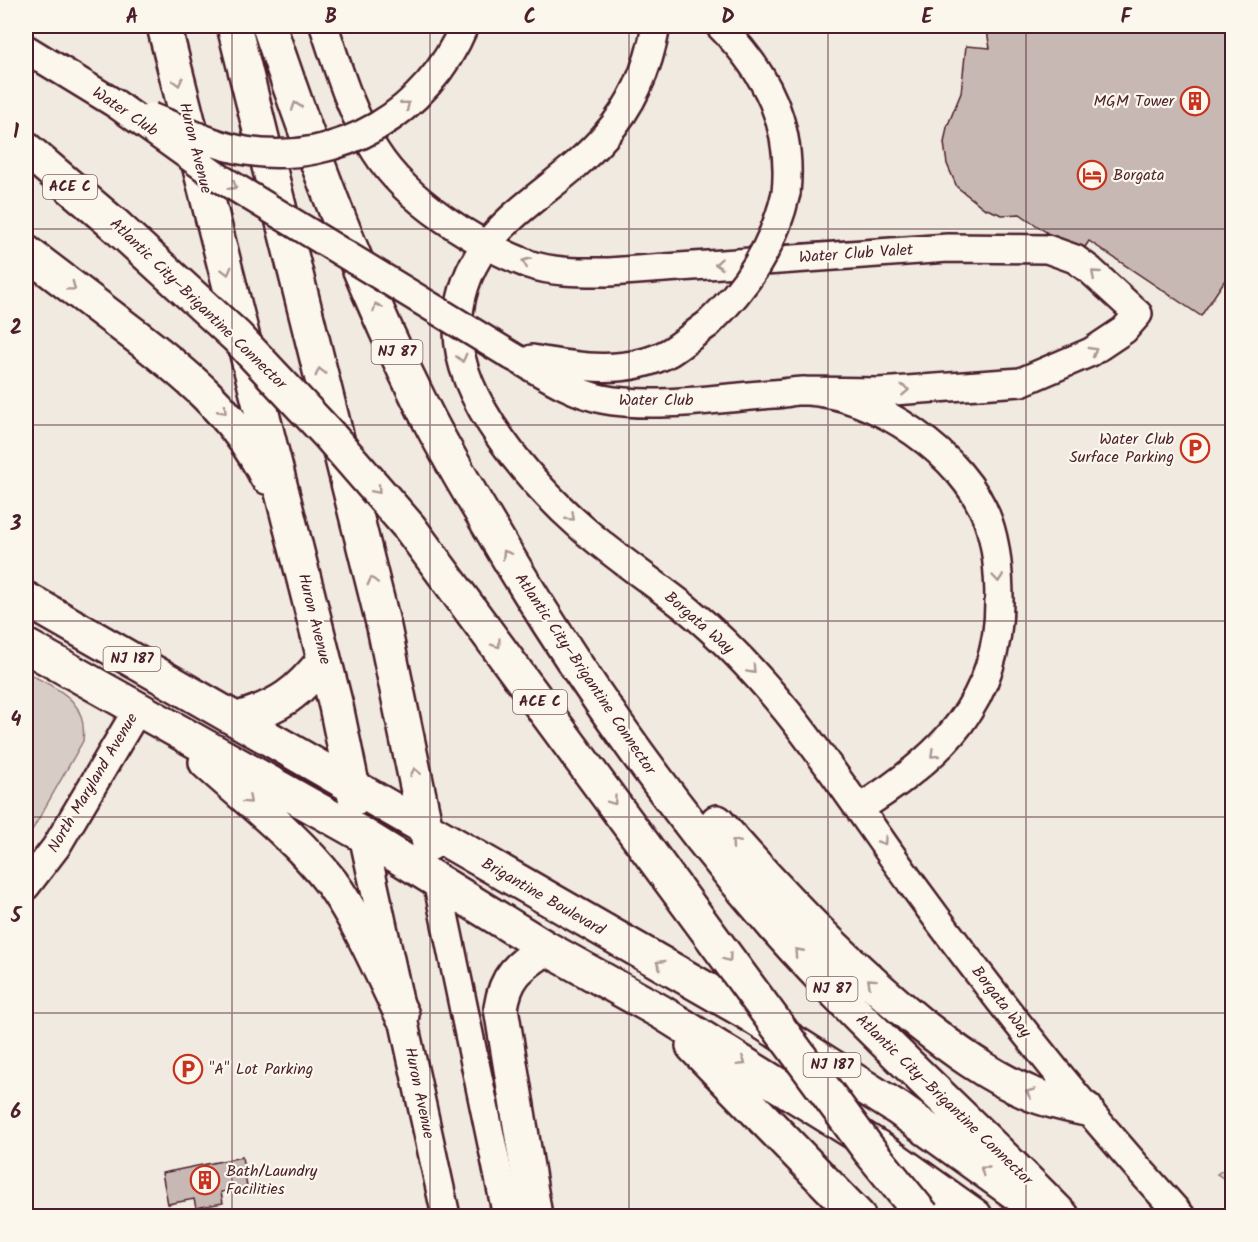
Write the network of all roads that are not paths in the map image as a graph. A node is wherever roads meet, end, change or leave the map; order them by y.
1 (164, 26) edge
2 (224, 26) edge
3 (234, 26) edge
4 (269, 26) edge
5 (324, 26) edge
6 (464, 26) edge
7 (656, 26) edge
8 (720, 26) edge
9 (26, 49) edge
10 (246, 77) junction
11 (116, 104) junction
12 (26, 149) edge
13 (486, 243) junction
14 (26, 252) edge
15 (512, 356) junction
16 (804, 391) junction
17 (287, 518) junction
18 (26, 599) edge
19 (26, 646) edge
20 (324, 660) junction
21 (148, 713) junction
22 (238, 719) junction
23 (626, 739) junction
24 (352, 785) junction
25 (860, 808) junction
26 (426, 829) junction
27 (363, 835) junction
28 (437, 880) junction
29 (26, 886) edge
30 (546, 948) junction
31 (661, 1012) junction
32 (402, 1015) junction
33 (1086, 1109) junction
34 (446, 1216) edge
35 (507, 1216) edge
36 (535, 1216) edge
37 (858, 1216) edge
38 (923, 1216) edge
39 (975, 1216) edge
40 (1048, 1216) edge
41 (1062, 1216) edge
42 (1181, 1216) edge

1 -> 17 main road, Huron Avenue
2 - 10 main road
3 - 10 main road
23 -> 4 main road, Atlantic City–Brigantine Connector / NJ 87
5 - 13 street, Water Club Valet
11 -> 6 street, bridge
7 - 13 street, Borgata Way
8 - 15 street, bridge
9 - 11 street, Water Club
26 -> 10 main road
11 -> 15 street, Water Club, bridge
12 -> 38 main road, Atlantic City–Brigantine Connector / ACE C, bridge
16 -> 13 street, Water Club Valet
13 -> 25 street, Borgata Way
14 -> 17 main road
15 - 16 street, Water Club
16 -> 25 street, Water Club
17 - 20 main road, Huron Avenue
18 - 22 main road, Brigantine Boulevard / NJ 187
19 - 21 main road, NJ 187
20 - 22 main road
20 - 24 main road, Huron Avenue
21 - 27 main road, NJ 187
21 - 29 street, North Maryland Avenue
21 -> 32 main road
22 - 24 main road, Brigantine Boulevard / NJ 187
33 -> 23 main road
41 -> 23 main road, Atlantic City–Brigantine Connector / NJ 87
24 - 26 main road, Brigantine Boulevard / NJ 187
24 - 27 main road, Huron Avenue
25 -> 33 street, Borgata Way
26 - 28 main road
40 -> 26 main road, Brigantine Boulevard / NJ 187
27 - 28 main road
27 - 32 street, Huron Avenue
28 - 30 main road
28 - 35 street
30 - 31 main road
30 - 36 main road
31 - 37 main road
31 -> 39 main road
32 - 34 street, Huron Avenue
33 - 42 street, Borgata Way

